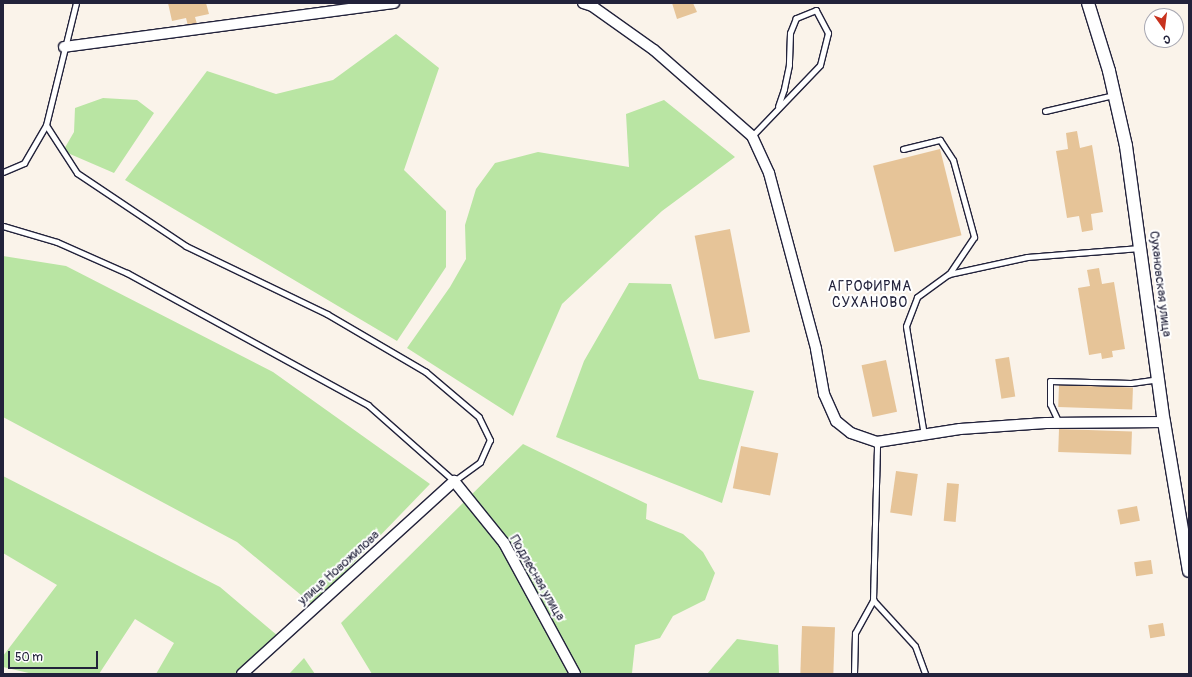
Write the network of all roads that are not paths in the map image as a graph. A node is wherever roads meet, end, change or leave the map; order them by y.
1 (76, 3) edge
2 (394, 3) edge
3 (1088, 3) edge
4 (589, 4) edge
5 (64, 47) junction
6 (1114, 95) junction
7 (778, 106) junction
8 (1044, 111) dead end
9 (46, 125) junction
10 (752, 136) junction
11 (903, 149) dead end
12 (3, 172) edge
13 (3, 226) edge
14 (1141, 248) junction
15 (949, 274) junction
16 (1158, 379) junction
17 (1164, 422) junction
18 (1059, 423) junction
19 (924, 435) junction
20 (876, 442) junction
21 (454, 481) junction
22 (1189, 571) edge
23 (873, 600) junction
24 (242, 674) edge
25 (575, 674) edge
26 (854, 674) edge
27 (925, 674) edge

1 - 5 lane
2 - 5 street
3 - 6 street, Сухановская улица
4 - 10 street
5 - 9 lane
6 - 8 lane
6 - 14 street, Сухановская улица
7 - 7 lane
7 - 10 lane
9 - 12 lane
9 - 21 lane
10 - 20 street
11 - 15 lane
13 - 21 lane
14 - 15 lane
14 - 16 street, Сухановская улица
15 - 19 lane
16 - 17 street, Сухановская улица
16 - 18 lane
17 - 18 street
17 - 22 street, Сухановская улица
18 - 19 street
19 - 20 street
20 - 23 lane
21 - 24 street, улица Новожилова
21 - 25 street, Подлесная улица
23 - 26 lane
23 - 27 lane

